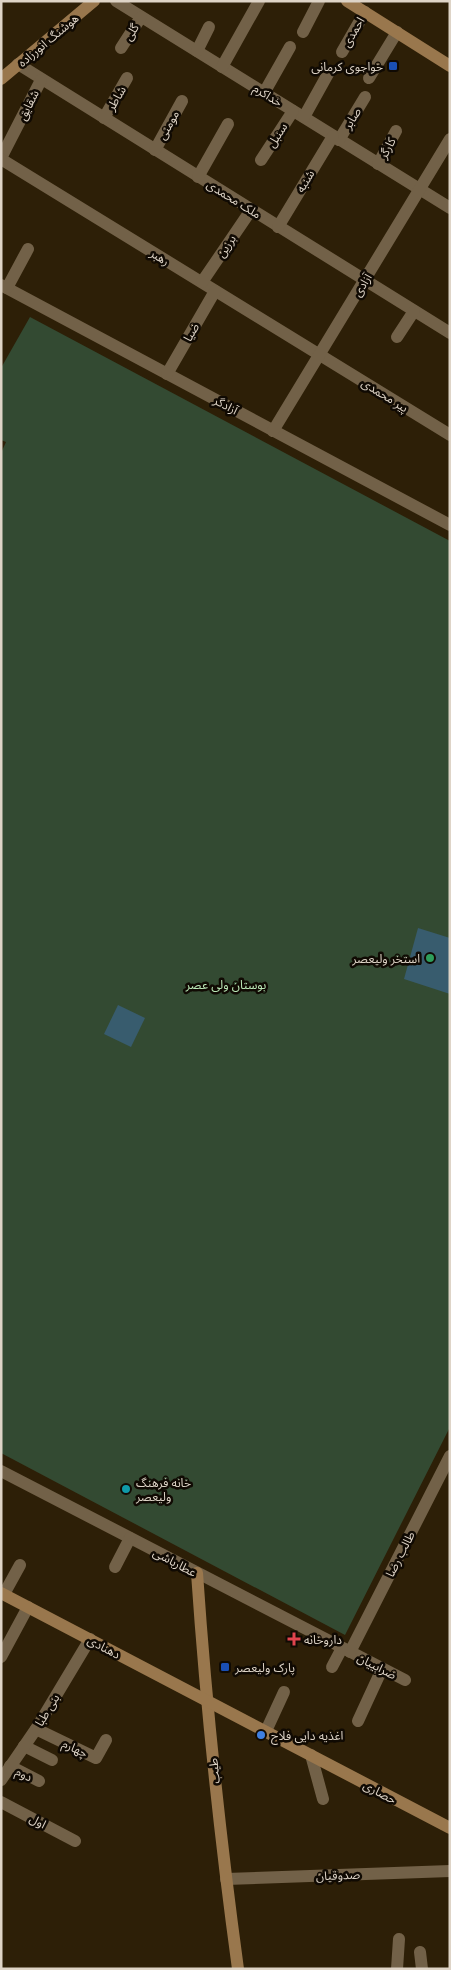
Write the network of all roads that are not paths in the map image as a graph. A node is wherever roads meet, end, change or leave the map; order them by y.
1 (94, 1) edge
2 (116, 1) edge
3 (259, 1) edge
4 (319, 1) edge
5 (347, 1) edge
6 (365, 12) junction
7 (141, 16) junction
8 (209, 27) dead end
9 (303, 32) dead end
10 (397, 32) junction
11 (290, 47) dead end
12 (121, 48) dead end
13 (197, 51) junction
14 (342, 52) dead end
15 (18, 64) junction
16 (450, 66) edge
17 (222, 67) junction
18 (329, 72) dead end
19 (1, 78) edge
20 (127, 78) dead end
21 (369, 78) dead end
22 (41, 80) junction
23 (264, 93) junction
24 (365, 97) dead end
25 (182, 101) dead end
26 (298, 114) junction
27 (104, 118) junction
28 (228, 124) dead end
29 (396, 131) dead end
30 (336, 138) junction
31 (450, 139) edge
32 (155, 150) junction
33 (1, 158) edge
34 (261, 160) dead end
35 (378, 164) junction
36 (198, 177) junction
37 (419, 189) junction
38 (450, 208) edge
39 (251, 210) junction
40 (278, 227) junction
41 (28, 250) dead end
42 (364, 280) junction
43 (202, 282) junction
44 (4, 287) edge
45 (215, 291) junction
46 (414, 311) junction
47 (450, 333) edge
48 (397, 337) dead end
49 (319, 355) junction
50 (167, 374) junction
51 (273, 431) junction
52 (450, 435) edge
53 (450, 525) edge
54 (450, 1456) edge
55 (1, 1471) edge
56 (130, 1538) junction
57 (20, 1565) dead end
58 (114, 1567) dead end
59 (197, 1573) junction
60 (3, 1594) edge
61 (28, 1607) junction
62 (90, 1639) junction
63 (346, 1650) junction
64 (1, 1657) edge
65 (332, 1667) dead end
66 (382, 1669) junction
67 (405, 1680) dead end
68 (284, 1692) dead end
69 (206, 1700) junction
70 (358, 1721) dead end
71 (36, 1729) junction
72 (266, 1731) junction
73 (106, 1740) dead end
74 (24, 1746) junction
75 (311, 1755) junction
76 (52, 1760) dead end
77 (10, 1766) junction
78 (1, 1780) edge
79 (39, 1781) dead end
80 (323, 1799) dead end
81 (1, 1802) edge
82 (450, 1828) edge
83 (75, 1841) dead end
84 (450, 1871) edge
85 (226, 1879) junction
86 (399, 1939) dead end
87 (420, 1952) dead end
88 (238, 1969) edge
89 (397, 1969) edge
90 (422, 1969) edge

1 - 15 main road, هوشنگ انورزاده
2 - 7 street, خداکرم
3 - 17 street
4 - 9 street
5 - 6 main road
6 - 10 main road
6 - 14 street, احمدی
7 - 12 street, گلی
7 - 13 street, خداکرم
8 - 13 street
10 - 16 main road
10 - 21 street
11 - 23 street
13 - 17 street, خداکرم
15 - 19 main road, هوشنگ انورزاده
15 - 22 street, ملک محمدی
17 - 23 street, خداکرم
18 - 26 street, سنبل
20 - 27 street, شاطر
22 - 27 street, ملک محمدی
22 - 33 street, شقایق
23 - 26 street, خداکرم
24 - 30 street, صابر
25 - 32 street, مومنی
26 - 30 street, خداکرم
26 - 34 street, سنبل
27 - 32 street, ملک محمدی
28 - 36 street
29 - 35 street, کارگر
30 - 35 street, خداکرم
30 - 40 street, شنبه
31 - 37 street, آزادی
32 - 36 street, ملک محمدی
33 - 43 street, رهبر
35 - 37 street, خداکرم
36 - 39 street, ملک محمدی
37 - 38 street, خداکرم
37 - 42 street, آزادی
39 - 40 street, ملک محمدی
39 - 43 street, برزین
40 - 42 street, ملک محمدی
41 - 44 street
42 - 46 street, ملک محمدی
42 - 49 street, آزادی
43 - 45 street, رهبر
44 - 50 street, آزادگر
45 - 49 street, رهبر
45 - 50 street, ضیا
46 - 47 street, ملک محمدی
46 - 48 street
49 - 51 street, آزادی
49 - 52 street, پیر محمدی
50 - 51 street, آزادگر
51 - 53 street, آزادگر
54 - 63 street, طالب رضا
55 - 56 street, عطارباشی
56 - 58 street
56 - 59 street, عطارباشی
57 - 60 street
59 - 63 street, عطارباشی
59 - 69 main road, طیب
60 - 61 main road, دهنادی
61 - 62 main road, دهنادی
61 - 64 street
62 - 69 main road, دهنادی
62 - 71 street, بنی طبا
63 - 65 street, طالب رضا
63 - 66 street, ضرابییان
66 - 67 street, ضرابییان
66 - 70 street
68 - 72 street
69 - 72 main road, حصاری
69 - 85 main road, طیب
71 - 73 street, چهارم
71 - 74 street, بنی طبا
72 - 75 main road, حصاری
74 - 76 street
74 - 77 street, بنی طبا
75 - 80 street
75 - 82 main road, حصاری
77 - 78 street, بنی طبا
77 - 79 street, دوم
81 - 83 street, اول
84 - 85 street, صدوقیان
85 - 88 main road, طیب
86 - 89 street
87 - 90 street

